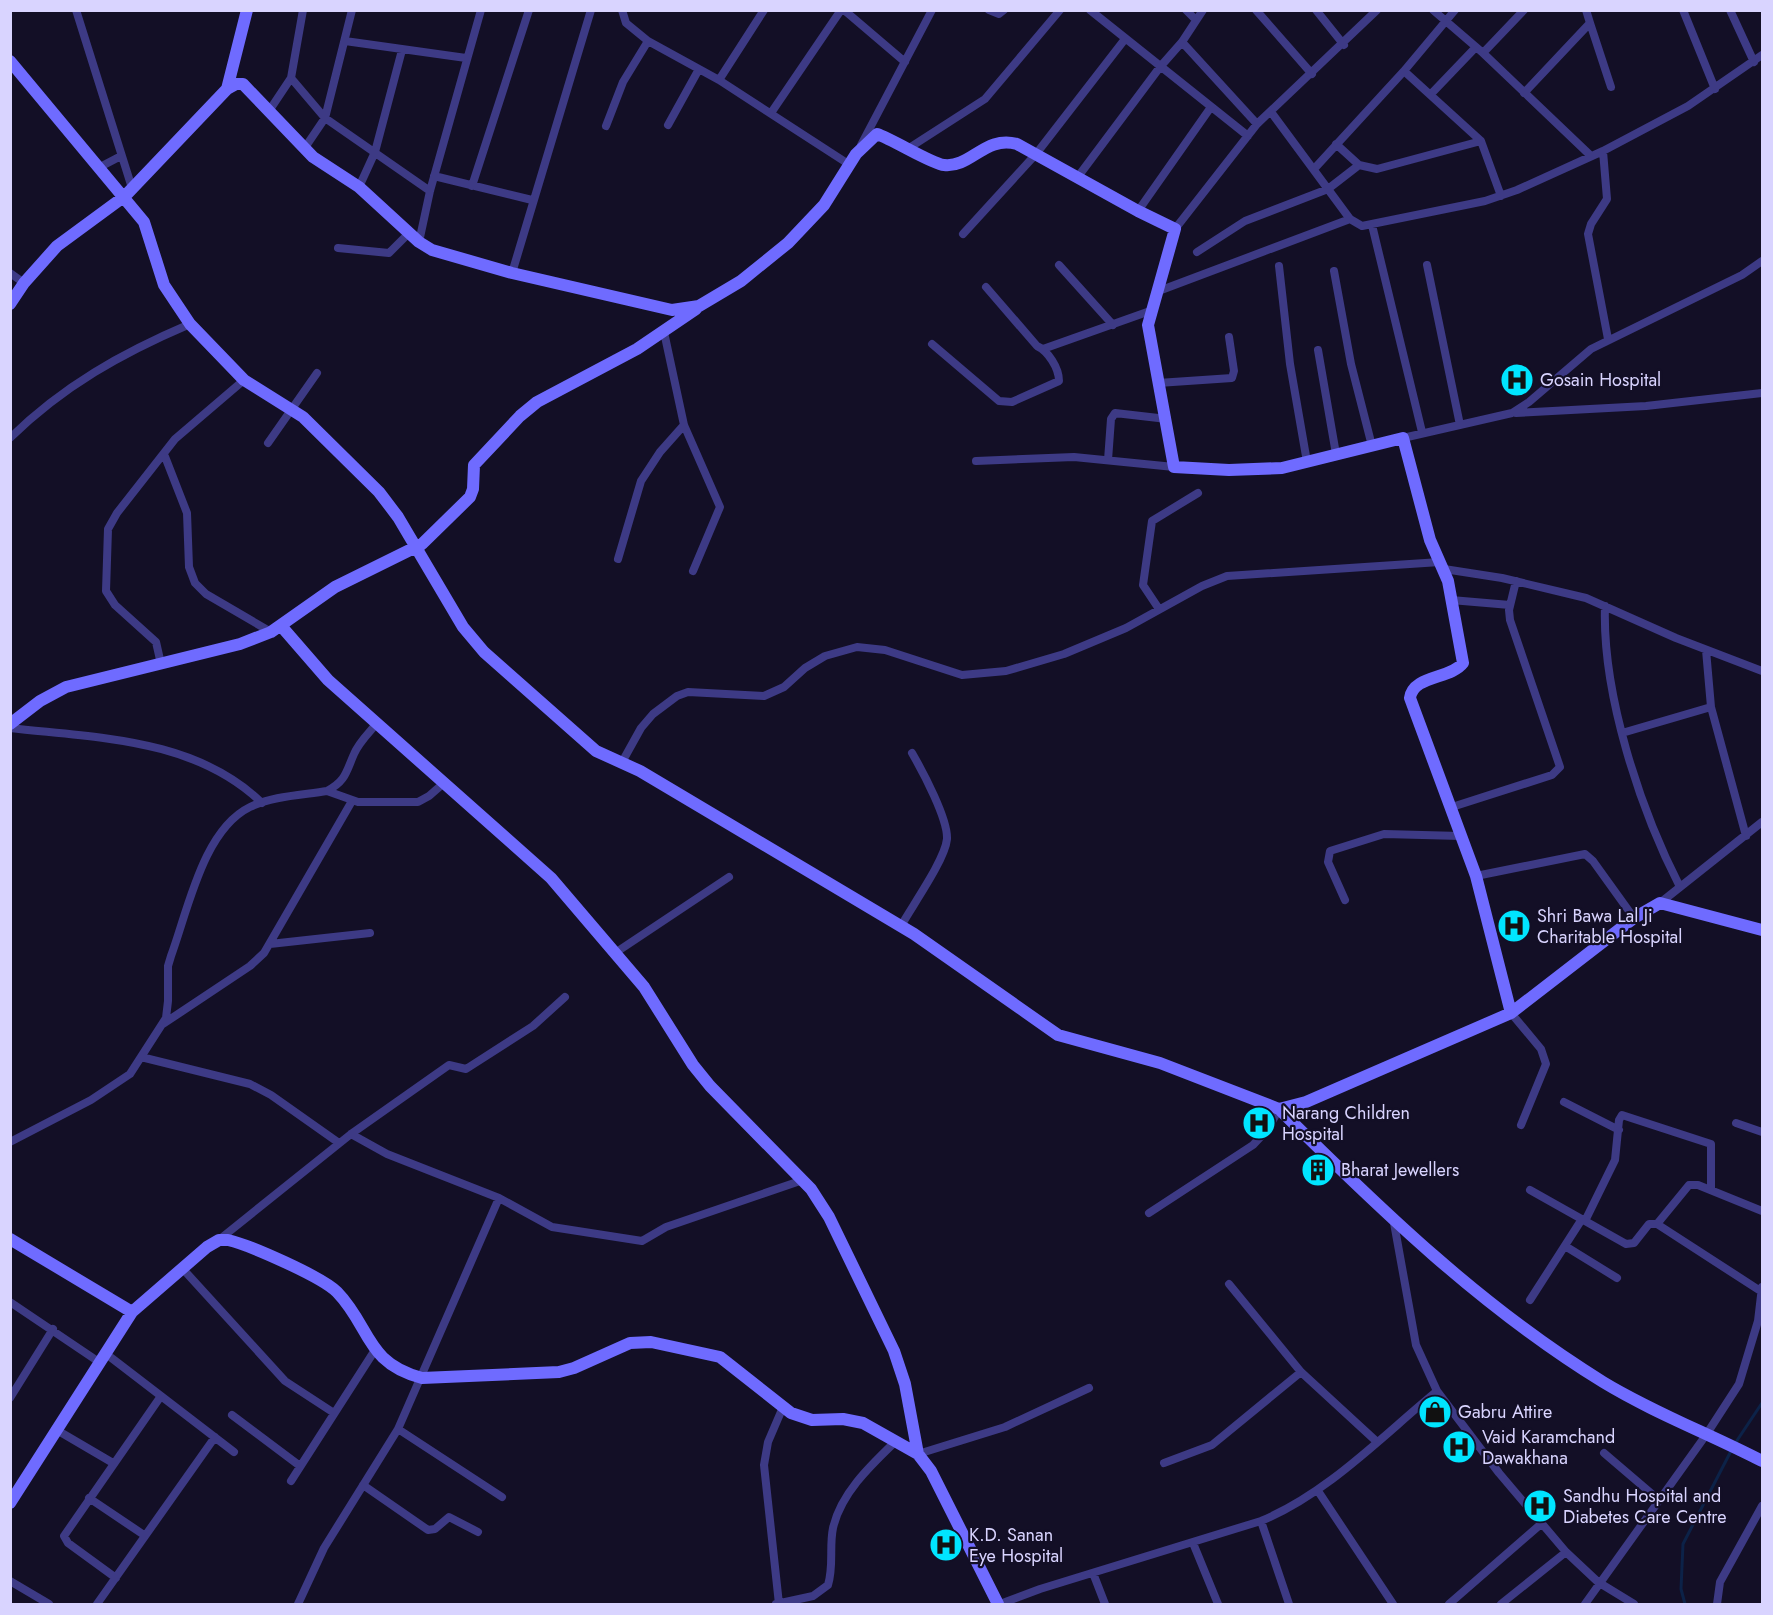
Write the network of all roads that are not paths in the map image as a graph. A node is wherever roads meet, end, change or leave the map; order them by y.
1 (76, 10) edge
2 (247, 10) edge
3 (303, 10) edge
4 (352, 10) edge
5 (481, 10) edge
6 (529, 10) edge
7 (591, 10) edge
8 (622, 10) edge
9 (764, 10) edge
10 (843, 10) edge
11 (932, 10) edge
12 (989, 10) edge
13 (1004, 10) edge
14 (1060, 10) edge
15 (1090, 10) edge
16 (1186, 10) edge
17 (1203, 10) edge
18 (1256, 10) edge
19 (1316, 10) edge
20 (1377, 10) edge
21 (1433, 10) edge
22 (1455, 10) edge
23 (1524, 10) edge
24 (1586, 10) edge
25 (1683, 10) edge
26 (1730, 10) edge
27 (1196, 20) junction
28 (1446, 21) junction
29 (1590, 24) junction
30 (1125, 39) junction
31 (345, 41) junction
32 (648, 41) junction
33 (1182, 42) junction
34 (1344, 45) junction
35 (402, 50) junction
36 (1479, 50) junction
37 (1762, 55) edge
38 (466, 58) junction
39 (10, 61) edge
40 (905, 62) junction
41 (1754, 62) junction
42 (1160, 67) junction
43 (699, 69) junction
44 (1404, 71) junction
45 (1312, 74) junction
46 (291, 78) junction
47 (719, 80) junction
48 (1611, 87) dead end
49 (227, 89) junction
50 (1715, 89) junction
51 (1524, 93) junction
52 (1431, 94) junction
53 (1211, 107) junction
54 (268, 111) junction
55 (1271, 112) junction
56 (771, 113) junction
57 (326, 118) junction
58 (1257, 124) junction
59 (668, 125) dead end
60 (606, 126) dead end
61 (1248, 136) junction
62 (1481, 141) junction
63 (1336, 144) junction
64 (909, 148) junction
65 (304, 149) junction
66 (1603, 151) junction
67 (375, 152) junction
68 (1036, 154) junction
69 (121, 156) junction
70 (1591, 156) junction
71 (853, 160) junction
72 (1359, 165) junction
73 (100, 166) junction
74 (1314, 169) junction
75 (434, 176) junction
76 (1077, 178) junction
77 (472, 186) junction
78 (359, 187) junction
79 (1328, 189) junction
80 (430, 191) junction
81 (128, 192) junction
82 (1501, 196) junction
83 (532, 200) junction
84 (1138, 212) junction
85 (1350, 219) junction
86 (1372, 225) junction
87 (1175, 229) junction
88 (409, 232) junction
89 (963, 234) dead end
90 (419, 242) junction
91 (338, 248) dead end
92 (1197, 252) dead end
93 (1762, 261) edge
94 (1059, 265) dead end
95 (1427, 265) dead end
96 (1279, 266) dead end
97 (1334, 272) dead end
98 (10, 273) edge
99 (512, 273) junction
100 (24, 283) junction
101 (986, 287) dead end
102 (1156, 292) junction
103 (10, 304) edge
104 (699, 306) junction
105 (1150, 311) junction
106 (190, 324) junction
107 (1113, 325) junction
108 (664, 332) junction
109 (1229, 337) dead end
110 (1608, 339) junction
111 (932, 344) dead end
112 (1043, 349) junction
113 (1318, 350) dead end
114 (317, 372) dead end
115 (244, 380) junction
116 (1158, 382) junction
117 (1762, 393) edge
118 (293, 410) junction
119 (1512, 413) junction
120 (1167, 419) junction
121 (684, 425) junction
122 (1460, 425) junction
123 (1422, 432) junction
124 (10, 438) edge
125 (1403, 438) junction
126 (268, 443) dead end
127 (1372, 446) junction
128 (164, 454) junction
129 (1336, 454) junction
130 (1108, 460) junction
131 (976, 461) dead end
132 (1307, 462) junction
133 (1174, 467) junction
134 (1198, 493) dead end
135 (416, 548) junction
136 (618, 560) dead end
137 (1442, 566) junction
138 (693, 571) dead end
139 (1516, 581) junction
140 (1451, 600) junction
141 (1510, 605) junction
142 (1605, 606) junction
143 (1159, 609) junction
144 (277, 629) junction
145 (1706, 650) junction
146 (161, 664) junction
147 (1762, 671) edge
148 (1711, 707) junction
149 (377, 723) junction
150 (10, 726) edge
151 (1622, 733) junction
152 (912, 753) dead end
153 (621, 764) junction
154 (446, 782) junction
155 (327, 791) junction
156 (352, 801) junction
157 (261, 803) junction
158 (1452, 807) junction
159 (1762, 822) edge
160 (1461, 836) junction
161 (1746, 836) junction
162 (1476, 876) junction
163 (729, 877) dead end
164 (1680, 887) junction
165 (1345, 900) dead end
166 (1660, 903) junction
167 (1635, 918) junction
168 (901, 926) junction
169 (1762, 930) edge
170 (370, 933) dead end
171 (270, 944) junction
172 (615, 952) junction
173 (565, 997) dead end
174 (1511, 1013) junction
175 (162, 1024) junction
176 (141, 1057) junction
177 (1564, 1102) dead end
178 (1279, 1109) junction
179 (1736, 1123) dead end
180 (1521, 1125) dead end
181 (1619, 1130) junction
182 (1762, 1132) edge
183 (351, 1134) junction
184 (10, 1142) edge
185 (339, 1143) junction
186 (803, 1180) junction
187 (1530, 1190) dead end
188 (1711, 1190) junction
189 (499, 1198) junction
190 (1762, 1210) edge
191 (1149, 1213) dead end
192 (1584, 1220) junction
193 (1394, 1222) junction
194 (1657, 1224) junction
195 (10, 1239) edge
196 (219, 1240) junction
197 (1565, 1246) junction
198 (182, 1268) junction
199 (1617, 1278) dead end
200 (1229, 1284) dead end
201 (1762, 1287) edge
202 (1762, 1292) edge
203 (1530, 1300) dead end
204 (10, 1302) edge
205 (132, 1312) junction
206 (53, 1329) junction
207 (375, 1350) junction
208 (102, 1358) junction
209 (1301, 1372) junction
210 (422, 1378) junction
211 (1089, 1388) dead end
212 (1437, 1391) junction
213 (161, 1396) junction
214 (10, 1398) edge
215 (783, 1407) junction
216 (334, 1413) junction
217 (232, 1415) dead end
218 (55, 1429) junction
219 (398, 1429) junction
220 (1706, 1435) junction
221 (215, 1437) junction
222 (896, 1441) junction
223 (1376, 1441) junction
224 (234, 1452) dead end
225 (1604, 1453) dead end
226 (918, 1454) junction
227 (1759, 1458) edge
228 (113, 1463) junction
229 (1164, 1463) dead end
230 (300, 1466) junction
231 (291, 1480) dead end
232 (363, 1485) junction
233 (1317, 1491) junction
234 (502, 1497) dead end
235 (89, 1498) junction
236 (1659, 1500) junction
237 (10, 1503) edge
238 (1762, 1506) edge
239 (1261, 1521) junction
240 (1541, 1524) junction
241 (478, 1532) dead end
242 (144, 1535) junction
243 (1193, 1543) junction
244 (1566, 1552) junction
245 (1093, 1573) junction
246 (116, 1578) junction
247 (10, 1581) edge
248 (1598, 1582) junction
249 (778, 1604) edge
250 (1217, 1604) edge
251 (49, 1605) edge
252 (97, 1605) edge
253 (298, 1605) edge
254 (999, 1605) edge
255 (1104, 1605) edge
256 (1289, 1605) edge
257 (1393, 1605) edge
258 (1449, 1605) edge
259 (1501, 1605) edge
260 (1585, 1605) edge
261 (1634, 1605) edge
262 (1717, 1605) edge

1 - 69 street
2 - 49 street
3 - 46 street
4 - 31 street
5 - 38 street
6 - 77 street
7 - 83 street
8 - 32 street
9 - 47 street
10 - 40 street
10 - 56 street
11 - 40 street
12 - 13 street
14 - 64 street
15 - 30 street
16 - 27 street
17 - 27 street
18 - 45 street
19 - 34 street
20 - 34 street
21 - 28 street
22 - 28 street
23 - 36 street
24 - 29 street
25 - 50 street
26 - 41 street
27 - 33 street
28 - 36 street
28 - 44 street
29 - 48 street
29 - 51 street
30 - 42 street
30 - 68 street
31 - 35 street
31 - 57 street
32 - 43 street
32 - 60 street
33 - 42 street
33 - 58 street
34 - 45 street
35 - 38 street
35 - 67 street
36 - 51 street
36 - 52 street
37 - 41 street
38 - 75 street
39 - 73 street
40 - 71 street
41 - 50 street
42 - 53 street
42 - 76 street
43 - 47 street
43 - 59 street
44 - 52 street
44 - 63 street
45 - 55 street
46 - 54 street
46 - 57 street
47 - 56 street
49 - 54 street
49 - 81 street
50 - 66 street
51 - 70 street
52 - 62 street
53 - 61 street
53 - 84 street
54 - 65 street
55 - 58 street
55 - 74 street
56 - 71 street
57 - 65 street
57 - 67 street
58 - 61 street
61 - 87 street
62 - 72 street
62 - 82 street
63 - 72 street
63 - 74 street
64 - 68 street
64 - 71 street
65 - 78 street
66 - 70 street
66 - 110 street
67 - 78 street
67 - 80 street
68 - 76 street
68 - 89 street
69 - 73 street
69 - 81 street
70 - 82 street
71 - 104 street
72 - 79 street
73 - 81 street
74 - 79 street
75 - 77 street
75 - 80 street
76 - 84 street
77 - 83 street
78 - 88 street
79 - 85 street
79 - 92 street
80 - 90 street
81 - 100 street
81 - 106 street
82 - 86 street
83 - 99 street
84 - 87 street
85 - 86 street
85 - 102 street
86 - 123 street
87 - 102 street
88 - 90 street
88 - 91 street
90 - 99 street
93 - 110 street
94 - 107 street
95 - 122 street
96 - 132 street
97 - 127 street
98 - 100 street
99 - 104 street
100 - 103 street
101 - 112 street
102 - 105 street
104 - 108 street
105 - 107 street
105 - 116 street
106 - 115 street
106 - 124 street
107 - 112 street
108 - 121 street
108 - 135 street
109 - 116 street
110 - 119 street
111 - 112 street
113 - 129 street
114 - 118 street
115 - 118 street
115 - 128 street
116 - 120 street
117 - 119 street
118 - 126 street
118 - 135 street
119 - 122 street
120 - 130 street
120 - 133 street
121 - 136 street
121 - 138 street
122 - 123 street
123 - 125 street
125 - 127 street
125 - 137 street
127 - 129 street
128 - 144 street
128 - 146 street
129 - 132 street
130 - 131 street
130 - 133 street
132 - 133 street
134 - 143 street
135 - 144 street
135 - 153 street
137 - 139 street
137 - 140 street
137 - 143 street
139 - 141 street
139 - 142 street
140 - 141 street
140 - 158 street
141 - 158 street
142 - 145 street
142 - 151 street
143 - 153 street
144 - 146 street
144 - 149 street
145 - 147 street
145 - 148 street
146 - 150 street
148 - 151 street
148 - 161 street
149 - 154 street
149 - 155 street
150 - 157 street
151 - 164 street
152 - 168 street
153 - 168 street
154 - 156 street
154 - 172 street
155 - 156 street
155 - 157 street
156 - 171 street
157 - 175 street
158 - 160 street
159 - 161 street
160 - 162 street
160 - 165 street
161 - 164 street
162 - 167 street
162 - 174 street
163 - 172 street
164 - 166 street
166 - 167 street
166 - 169 street
167 - 174 street
168 - 178 street
170 - 171 street
171 - 175 street
172 - 186 street
173 - 183 street
174 - 178 street
174 - 180 street
175 - 176 street
176 - 184 street
176 - 185 street
177 - 181 street
178 - 191 street
178 - 193 street
179 - 182 street
181 - 188 street
181 - 192 street
183 - 185 street
183 - 189 street
185 - 196 street
186 - 189 street
186 - 226 street
187 - 192 street
188 - 190 street
188 - 194 street
189 - 210 street
192 - 194 street
192 - 197 street
193 - 212 street
193 - 220 street
194 - 202 street
195 - 205 street
196 - 198 street
196 - 207 street
197 - 199 street
197 - 203 street
198 - 205 street
198 - 216 street
200 - 209 street
201 - 202 street
202 - 220 street
204 - 206 street
205 - 208 street
206 - 208 street
206 - 214 street
207 - 210 street
207 - 216 street
208 - 213 street
208 - 218 street
209 - 223 street
209 - 229 street
210 - 215 street
210 - 219 street
211 - 226 street
212 - 223 street
212 - 240 street
213 - 221 street
213 - 228 street
215 - 222 street
215 - 249 street
216 - 230 street
217 - 230 street
218 - 228 street
218 - 237 street
219 - 232 street
219 - 234 street
220 - 227 street
220 - 236 street
221 - 224 street
221 - 242 street
222 - 226 street
222 - 249 street
223 - 233 street
225 - 236 street
226 - 254 street
228 - 235 street
230 - 231 street
232 - 241 street
232 - 253 street
233 - 239 street
233 - 257 street
235 - 242 street
235 - 246 street
236 - 248 street
238 - 262 street
239 - 243 street
239 - 256 street
240 - 244 street
240 - 258 street
242 - 246 street
243 - 245 street
243 - 250 street
244 - 248 street
244 - 259 street
245 - 254 street
245 - 255 street
246 - 252 street
247 - 251 street
248 - 260 street
248 - 261 street

